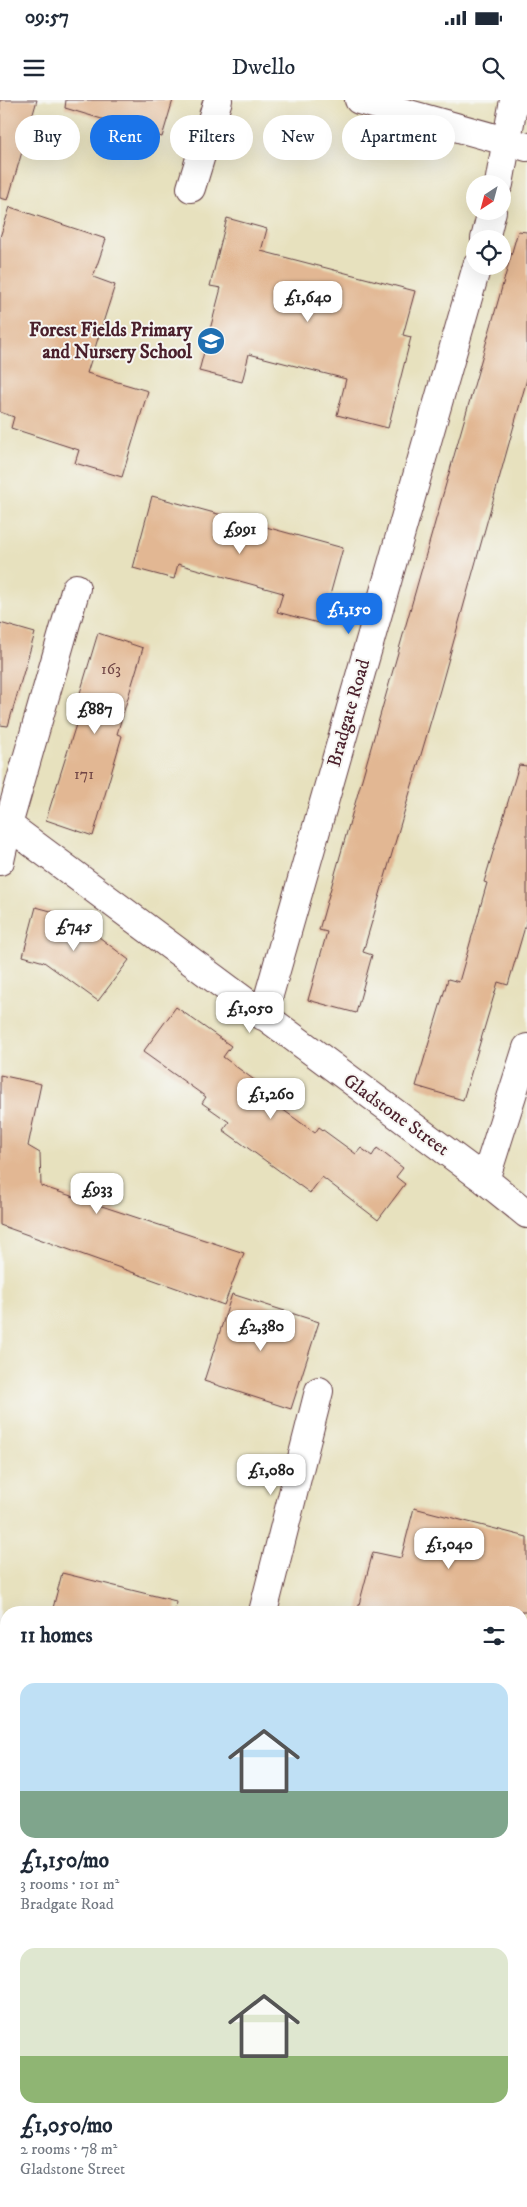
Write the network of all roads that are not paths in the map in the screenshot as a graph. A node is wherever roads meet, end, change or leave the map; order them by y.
1 (218, 100) edge
2 (359, 100) edge
3 (514, 100) edge
4 (518, 145) edge
5 (503, 175) edge
6 (191, 188) dead end
7 (474, 275) edge
8 (76, 588) dead end
9 (4, 822) edge
10 (0, 861) edge
11 (263, 1016) junction
12 (527, 1048) edge
13 (485, 1180) junction
14 (527, 1214) edge
15 (319, 1391) dead end
16 (265, 1606) edge

1 - 6 street
2 - 4 street
3 - 4 street
4 - 5 street
7 - 11 street, Bradgate Road
8 - 9 street
9 - 10 street
9 - 11 street, Gladstone Street
11 - 13 street, Gladstone Street
12 - 13 street
13 - 14 street, Gladstone Street
15 - 16 street

